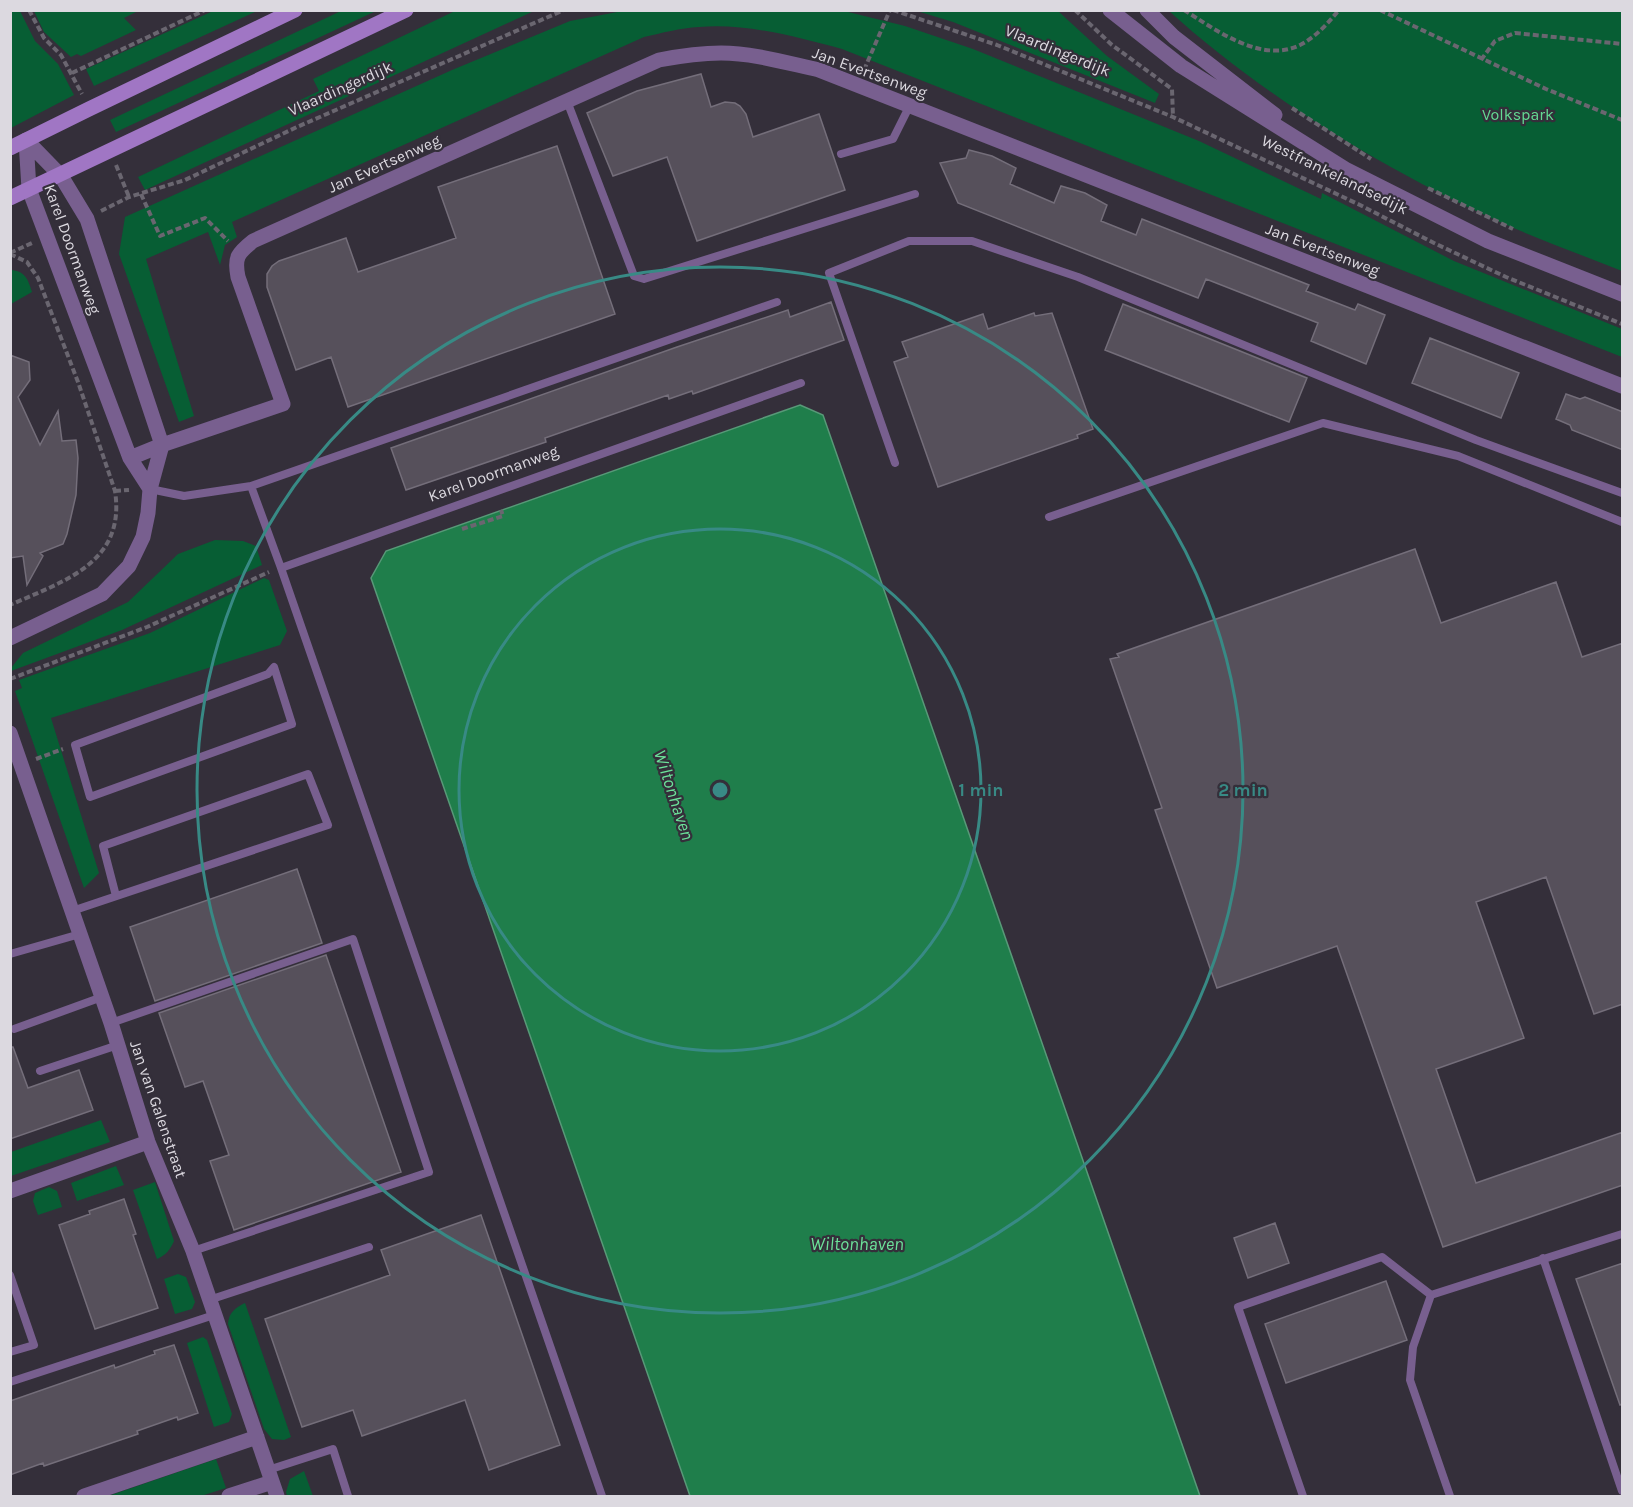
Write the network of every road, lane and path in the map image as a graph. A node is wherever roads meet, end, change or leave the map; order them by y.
1 (29, 10) edge
2 (190, 10) edge
3 (205, 10) edge
4 (295, 10) edge
5 (406, 10) edge
6 (564, 10) edge
7 (891, 10) edge
8 (1075, 10) edge
9 (1110, 10) edge
10 (1147, 10) edge
11 (1184, 10) edge
12 (1339, 10) edge
13 (1380, 10) edge
14 (193, 16) junction
15 (1623, 44) edge
16 (1482, 60) junction
17 (857, 85) junction
18 (567, 101) junction
19 (910, 105) junction
20 (1291, 107) dead end
21 (1173, 117) junction
22 (1623, 120) edge
23 (26, 140) junction
24 (10, 148) edge
25 (841, 154) dead end
26 (1374, 161) dead end
27 (1347, 170) junction
28 (61, 176) junction
29 (1425, 186) dead end
30 (29, 189) junction
31 (141, 194) junction
32 (915, 194) dead end
33 (129, 197) dead end
34 (10, 198) edge
35 (1517, 231) dead end
36 (239, 252) junction
37 (10, 254) edge
38 (1623, 294) edge
39 (777, 302) dead end
40 (1623, 324) edge
41 (801, 383) dead end
42 (1623, 386) edge
43 (162, 445) junction
44 (130, 458) junction
45 (894, 463) dead end
46 (251, 486) junction
47 (150, 489) junction
48 (1623, 493) edge
49 (501, 510) dead end
50 (1049, 517) dead end
51 (1623, 522) edge
52 (462, 529) dead end
53 (281, 568) junction
54 (10, 604) edge
55 (10, 638) edge
56 (10, 679) edge
57 (10, 733) edge
58 (75, 745) junction
59 (21, 765) junction
60 (116, 896) junction
61 (72, 911) junction
62 (80, 934) junction
63 (10, 954) edge
64 (102, 997) junction
65 (111, 1023) junction
66 (14, 1029) dead end
67 (118, 1045) junction
68 (39, 1071) dead end
69 (148, 1142) junction
70 (10, 1191) edge
71 (1623, 1234) edge
72 (369, 1247) dead end
73 (193, 1251) junction
74 (1543, 1258) junction
75 (10, 1275) edge
76 (1431, 1295) junction
77 (209, 1300) junction
78 (214, 1315) junction
79 (10, 1352) edge
80 (10, 1382) edge
81 (256, 1437) junction
82 (272, 1483) edge
83 (1623, 1491) edge
84 (84, 1497) edge
85 (230, 1497) edge
86 (348, 1497) edge
87 (602, 1497) edge
88 (1303, 1497) edge
89 (1450, 1497) edge

1 - 14 path
2 - 14 path
3 - 14 path
4 - 23 main road
5 - 28 main road
6 - 31 path, Vlaardingerdijk
7 - 17 path
7 - 21 path, Vlaardingerdijk
8 - 21 path
9 - 27 street, Westfrankelandsedijk
10 - 27 street, Westfrankelandsedijk
11 - 12 path
13 - 16 path
15 - 16 path
16 - 22 path
17 - 18 street, Jan Evertsenweg
17 - 19 street, Jan Evertsenweg
18 - 32 lane
18 - 36 street, Jan Evertsenweg
19 - 25 lane
19 - 42 street, Jan Evertsenweg
20 - 26 path, Westfrankelandsedijk
21 - 40 path, Westfrankelandsedijk
23 - 24 main road
23 - 28 street, Karel Doormanweg
23 - 30 street, Karel Doormanweg
27 - 38 street, Westfrankelandsedijk
28 - 30 main road
28 - 43 street, Karel Doormanweg
29 - 35 path, Westfrankelandsedijk
30 - 34 main road
30 - 44 street, Karel Doormanweg
31 - 33 path, Vlaardingerdijk
31 - 36 path
36 - 43 street
37 - 54 path
39 - 46 lane
41 - 53 lane, Karel Doormanweg
43 - 44 street
43 - 47 street
44 - 47 street, Karel Doormanweg
45 - 48 lane
46 - 47 lane
46 - 53 lane
47 - 55 street
49 - 52 path
50 - 51 lane
53 - 56 path
53 - 87 lane
57 - 59 street, Jan van Galenstraat
58 - 58 lane
58 - 59 path
59 - 61 street, Jan van Galenstraat
60 - 60 lane
60 - 61 lane
61 - 62 street, Jan van Galenstraat
62 - 63 lane
62 - 64 street, Jan van Galenstraat
64 - 65 street, Jan van Galenstraat
64 - 66 lane
65 - 67 street, Jan van Galenstraat
65 - 73 lane
67 - 68 lane
67 - 69 street, Jan van Galenstraat
69 - 70 street
69 - 73 street, Jan van Galenstraat
71 - 74 lane
72 - 77 lane
73 - 77 street, Jan van Galenstraat
74 - 76 lane
74 - 83 lane
75 - 79 lane
76 - 88 lane
76 - 89 lane
77 - 78 street, Jan van Galenstraat
78 - 80 lane
78 - 81 street, Jan van Galenstraat
81 - 82 street, Jan van Galenstraat
81 - 84 street
82 - 85 street
82 - 86 lane

